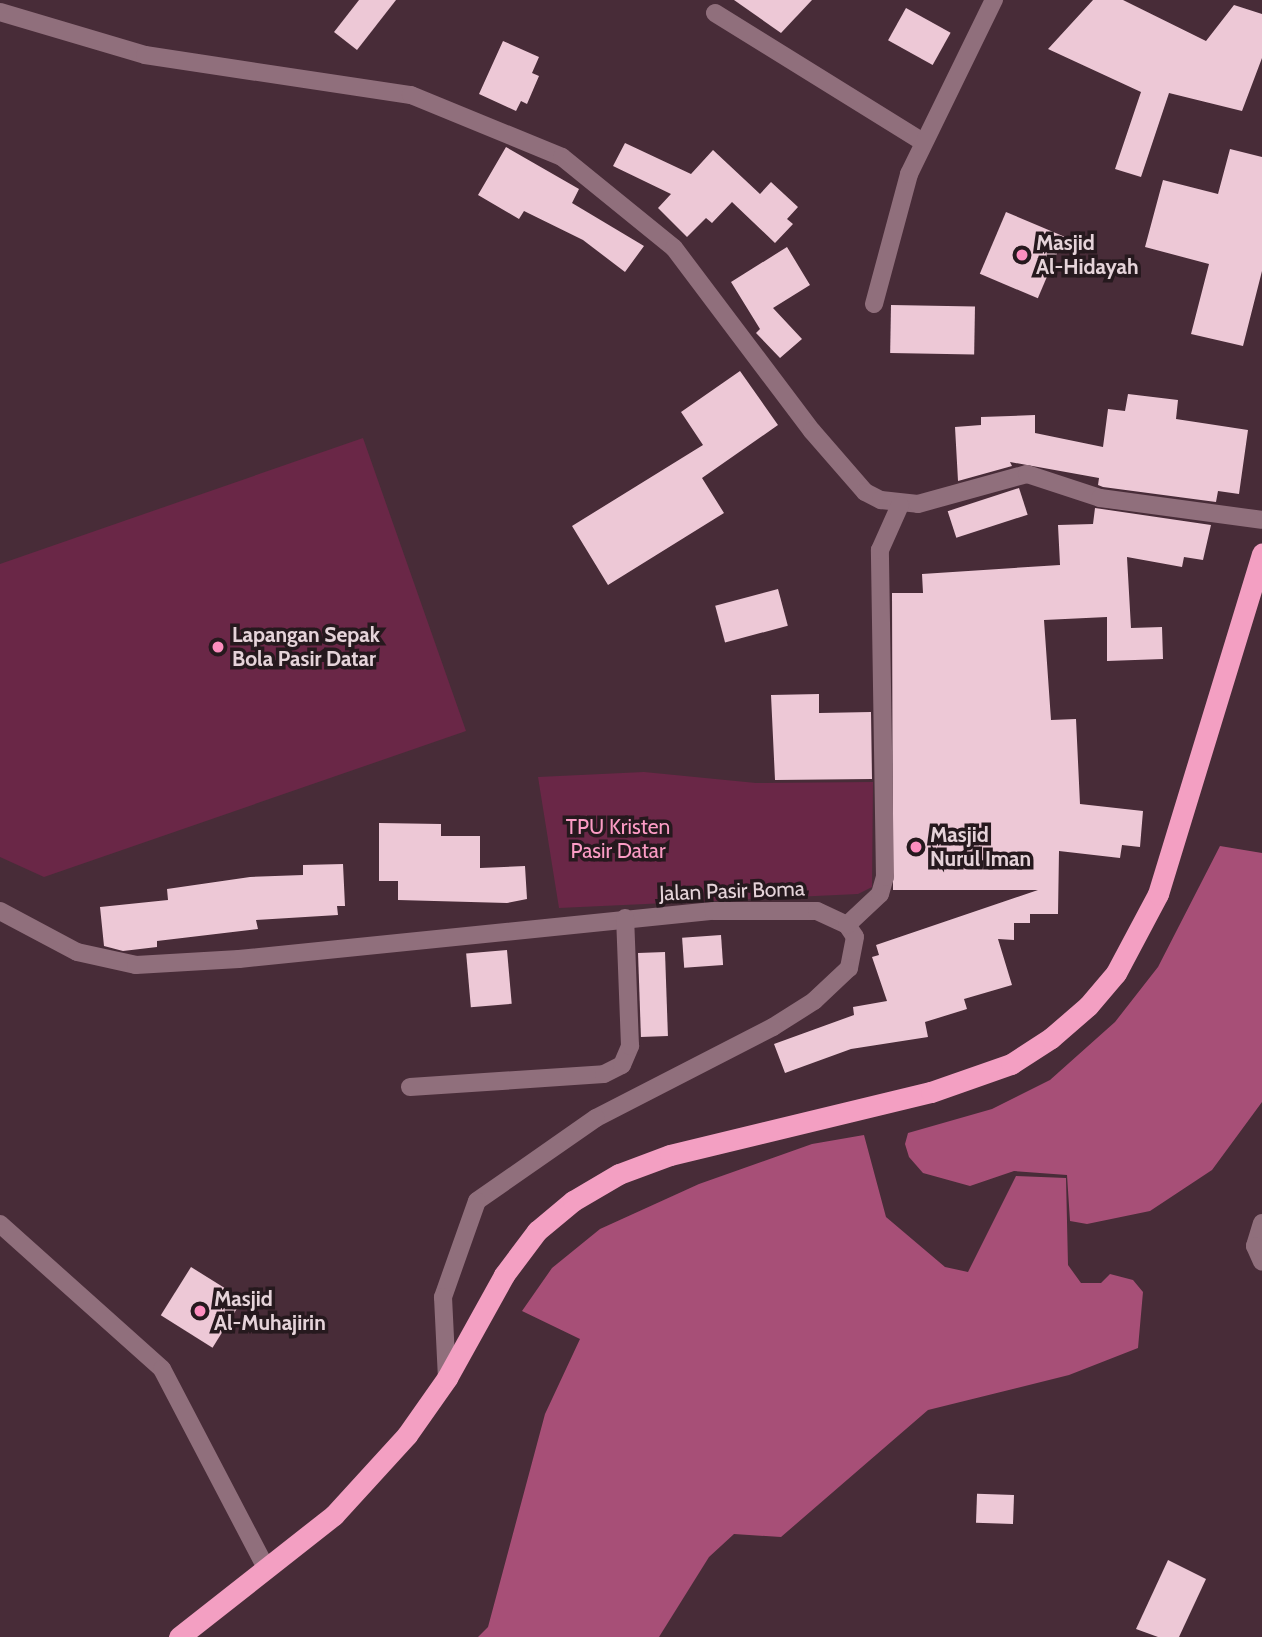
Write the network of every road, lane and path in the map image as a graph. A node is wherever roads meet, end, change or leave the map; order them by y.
1 (994, 0) edge
2 (0, 12) edge
3 (715, 13) dead end
4 (923, 142) junction
5 (874, 304) dead end
6 (900, 505) junction
7 (1262, 520) edge
8 (1262, 554) edge
9 (0, 911) edge
10 (625, 918) junction
11 (847, 925) junction
12 (410, 1087) dead end
13 (1262, 1223) edge
14 (0, 1224) edge
15 (1262, 1262) edge
16 (447, 1378) junction
17 (266, 1568) junction
18 (178, 1637) edge

1 - 4 street
2 - 6 street
3 - 4 street
4 - 5 street
6 - 7 street
6 - 11 street
8 - 16 highway
9 - 10 street, Jalan Pasir Boma
10 - 11 street, Jalan Pasir Boma
10 - 12 street
11 - 16 street
13 - 15 street
14 - 17 street
16 - 17 highway
17 - 18 highway

